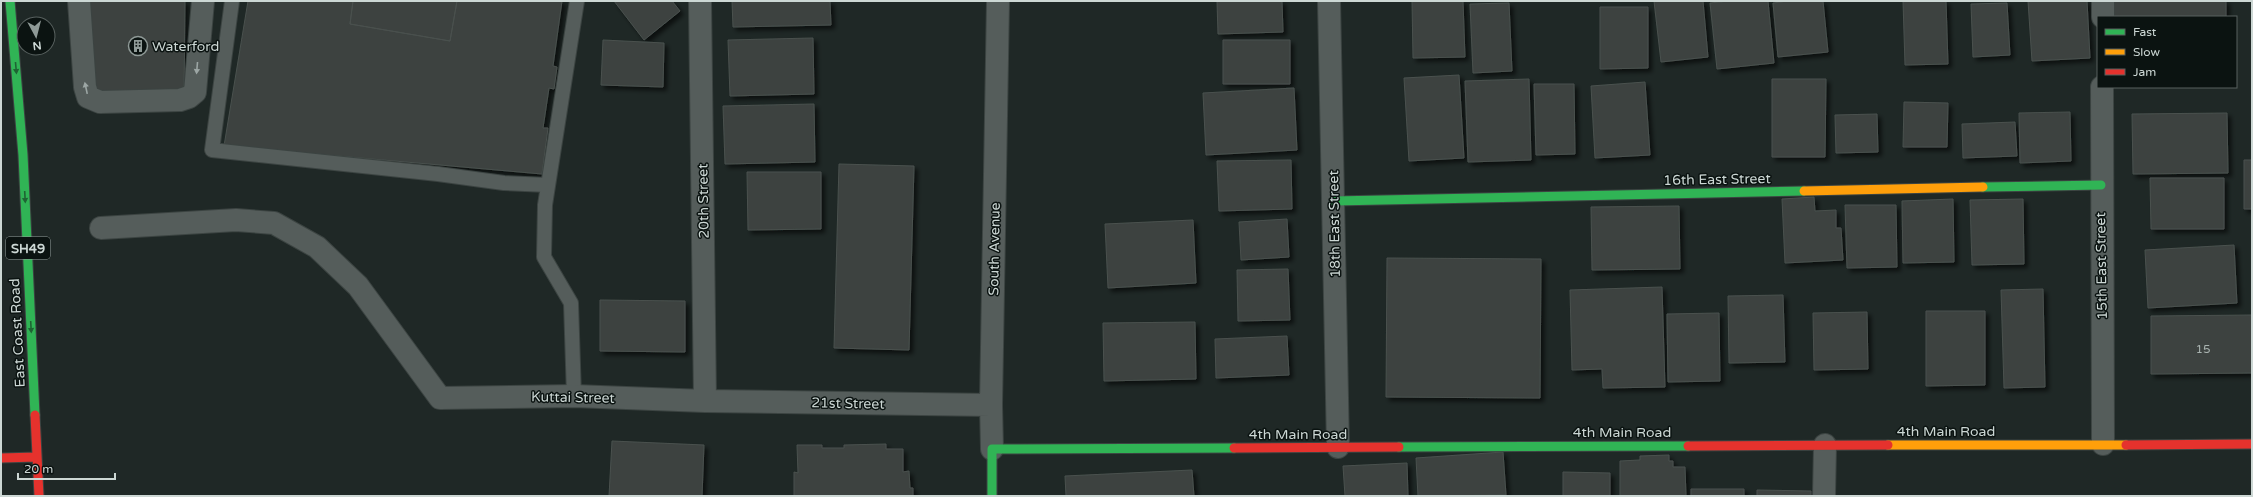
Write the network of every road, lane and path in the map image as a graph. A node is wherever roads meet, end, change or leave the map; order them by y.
1 (10, 1) edge
2 (79, 1) edge
3 (203, 1) edge
4 (232, 1) edge
5 (577, 1) edge
6 (700, 1) edge
7 (998, 1) edge
8 (1328, 1) edge
9 (2103, 1) edge
10 (2103, 16) edge
11 (2102, 88) edge
12 (548, 185) junction
13 (2101, 185) junction
14 (1334, 201) junction
15 (101, 228) dead end
16 (574, 396) junction
17 (705, 401) junction
18 (991, 405) junction
19 (2103, 444) junction
20 (2252, 444) edge
21 (1825, 445) junction
22 (1338, 448) junction
23 (992, 449) junction
24 (37, 457) junction
25 (1, 458) edge
26 (39, 496) edge
27 (992, 496) edge
28 (1824, 496) edge

1 -> 24 main road, East Coast Road / SH49
3 -> 2 street
4 - 12 lane
5 - 12 lane
6 - 17 street, 20th Street
7 - 18 street, South Avenue
8 - 14 street, 18th East Street
9 - 10 street
11 - 13 street, 15th East Street
12 - 16 lane
13 - 14 main road, 16th East Street
13 - 19 street, 15th East Street
14 - 22 street, 18th East Street
15 - 16 street, Kuttai Street
16 - 17 street, Kuttai Street
17 - 18 street, 21st Street
18 - 23 street, South Avenue
19 - 20 main road, 4th Main Road
19 - 21 main road, 4th Main Road
21 - 22 main road, 4th Main Road
21 - 28 street
22 - 23 main road, 4th Main Road
23 - 27 main road, South Avenue
24 - 25 main road
24 - 26 main road, East Coast Road / SH49

